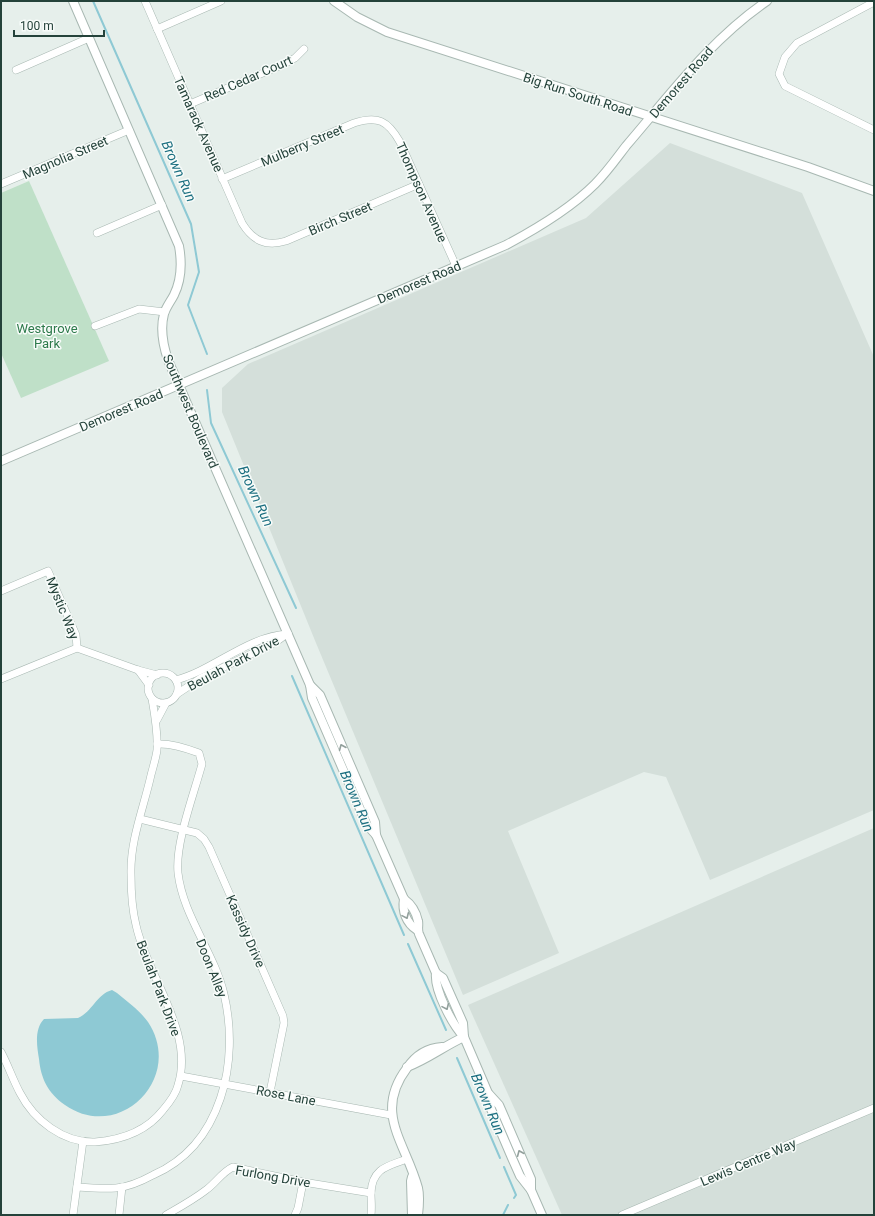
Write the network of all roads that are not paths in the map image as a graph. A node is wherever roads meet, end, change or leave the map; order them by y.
1 (73, 1) edge
2 (145, 1) edge
3 (221, 1) edge
4 (334, 1) edge
5 (767, 1) edge
6 (874, 2) edge
7 (157, 29) junction
8 (89, 38) junction
9 (304, 49) dead end
10 (16, 70) dead end
11 (190, 104) junction
12 (650, 117) junction
13 (383, 122) joint
14 (129, 130) junction
15 (874, 130) edge
16 (222, 179) junction
17 (1, 184) edge
18 (419, 184) junction
19 (874, 191) edge
20 (162, 205) junction
21 (97, 233) dead end
22 (260, 242) joint
23 (456, 266) junction
24 (165, 312) junction
25 (95, 326) dead end
26 (179, 385) junction
27 (2, 458) edge
28 (1, 591) edge
29 (288, 634) junction
30 (77, 648) junction
31 (138, 670) junction
32 (156, 675) junction
33 (1, 679) edge
34 (176, 680) junction
35 (149, 685) junction
36 (177, 694) junction
37 (152, 698) junction
38 (166, 703) junction
39 (157, 720) junction
40 (157, 744) junction
41 (140, 819) junction
42 (184, 830) junction
43 (464, 1037) junction
44 (1, 1052) edge
45 (181, 1076) junction
46 (224, 1084) junction
47 (270, 1092) junction
48 (874, 1108) edge
49 (391, 1115) junction
50 (83, 1141) junction
51 (408, 1159) junction
52 (413, 1174) junction
53 (304, 1182) junction
54 (77, 1187) junction
55 (122, 1187) junction
56 (371, 1193) junction
57 (73, 1215) edge
58 (119, 1215) edge
59 (166, 1215) edge
60 (295, 1215) edge
61 (371, 1215) edge
62 (412, 1215) edge
63 (418, 1215) edge
64 (542, 1215) edge
65 (622, 1215) edge

1 - 8 street, Southwest Boulevard
2 - 7 street, Tamarack Avenue
3 - 7 street
4 - 12 street, Big Run South Road
5 - 12 street, Demorest Road
6 - 15 street
7 - 11 street, Tamarack Avenue
8 - 10 street
8 - 14 street, Southwest Boulevard
9 - 11 street, Red Cedar Court
11 - 16 street, Tamarack Avenue
12 - 19 street, Big Run South Road
12 - 23 street, Demorest Road
13 - 16 street, Mulberry Street
13 - 18 street, Thompson Avenue
14 - 17 street, Magnolia Street
14 - 20 street, Southwest Boulevard
16 - 22 street, Tamarack Avenue
18 - 22 street, Birch Street
18 - 23 street, Thompson Avenue
20 - 21 street
20 - 24 street, Southwest Boulevard
23 - 26 street, Demorest Road
24 - 25 street
24 - 26 street, Southwest Boulevard
26 - 27 street, Demorest Road
26 - 29 street, Southwest Boulevard
28 - 30 street, Mystic Way
29 - 34 street, Beulah Park Drive
29 - 36 street, Beulah Park Drive
29 - 43 street, Southwest Boulevard
30 - 31 street
30 - 33 street
31 - 32 street
31 - 35 street
32 - 34 street
32 - 35 street
34 - 36 street
35 - 37 street
36 - 38 street
37 - 38 street
37 - 39 street, Beulah Park Drive
38 - 39 street, Beulah Park Drive
39 - 40 street, Beulah Park Drive
40 - 41 street, Beulah Park Drive
40 - 42 street, Doon Alley
41 - 42 street, Kassidy Drive
41 - 45 street, Beulah Park Drive
42 - 46 street, Doon Alley
42 - 47 street, Kassidy Drive
43 - 49 street
43 - 64 street, Southwest Boulevard
44 - 50 street, Beulah Park Drive
45 - 46 street, Rose Lane
45 - 50 street, Beulah Park Drive
46 - 47 street, Rose Lane
46 - 55 street, Doon Alley
47 - 49 street, Rose Lane
48 - 65 street, Lewis Centre Way
49 - 51 street
50 - 54 street
51 - 52 street
51 - 56 street
52 - 62 street
52 - 63 street
53 - 56 street, Furlong Drive
53 - 59 street, Furlong Drive
53 - 60 street
54 - 55 street, Doon Alley
54 - 57 street
55 - 58 street
56 - 61 street

